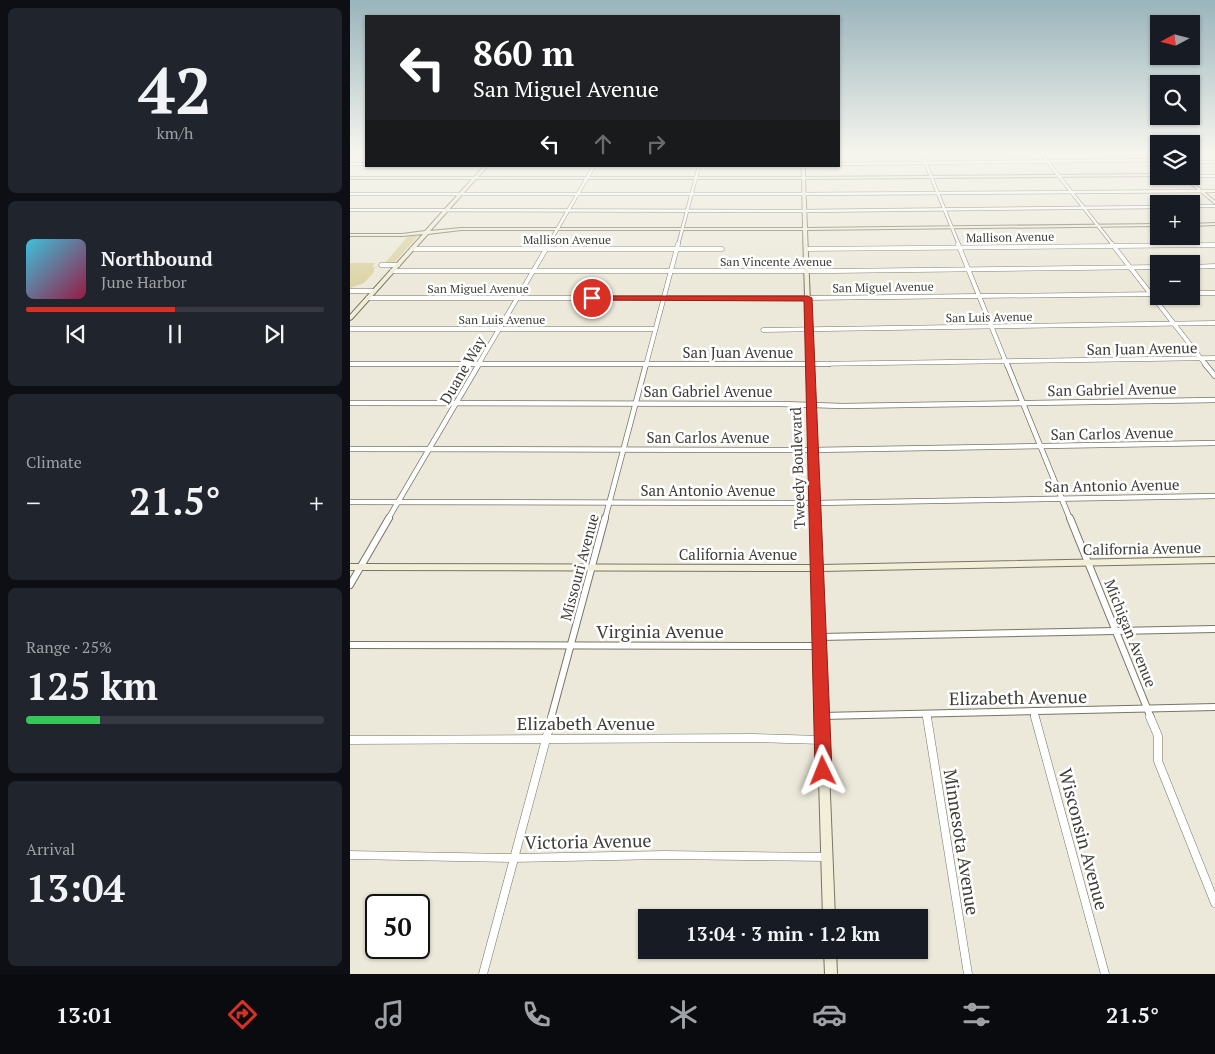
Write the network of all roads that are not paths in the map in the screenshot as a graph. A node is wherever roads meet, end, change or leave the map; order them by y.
1 (459, 197) edge
2 (576, 197) edge
3 (690, 197) edge
4 (804, 197) edge
5 (940, 197) edge
6 (1076, 197) edge
7 (1215, 204) edge
8 (1200, 205) edge
9 (1150, 206) edge
10 (1084, 208) junction
11 (944, 209) junction
12 (350, 210) edge
13 (447, 210) junction
14 (568, 210) junction
15 (687, 210) junction
16 (804, 210) junction
17 (1200, 224) edge
18 (1215, 224) edge
19 (1150, 225) edge
20 (1098, 226) junction
21 (952, 228) junction
22 (557, 229) junction
23 (682, 229) junction
24 (805, 229) junction
25 (427, 232) junction
26 (350, 235) edge
27 (1215, 245) edge
28 (1114, 246) junction
29 (960, 248) junction
30 (412, 249) junction
31 (677, 249) junction
32 (722, 249) dead end
33 (806, 249) junction
34 (545, 250) junction
35 (398, 264) junction
36 (381, 265) dead end
37 (1215, 266) edge
38 (1150, 267) edge
39 (1200, 267) edge
40 (1130, 268) junction
41 (968, 270) junction
42 (392, 271) junction
43 (532, 271) junction
44 (670, 271) junction
45 (807, 271) junction
46 (350, 291) edge
47 (374, 291) junction
48 (1150, 293) edge
49 (1200, 293) edge
50 (1215, 293) edge
51 (1150, 294) edge
52 (980, 296) junction
53 (368, 298) junction
54 (516, 298) junction
55 (663, 298) junction
56 (808, 298) junction
57 (1160, 305) edge
58 (350, 318) edge
59 (1215, 323) edge
60 (1175, 324) junction
61 (992, 327) junction
62 (350, 328) edge
63 (499, 329) junction
64 (655, 329) junction
65 (809, 329) junction
66 (763, 330) dead end
67 (1201, 358) junction
68 (1215, 358) edge
69 (1006, 361) junction
70 (350, 364) edge
71 (478, 364) junction
72 (646, 364) junction
73 (810, 364) junction
74 (1215, 376) edge
75 (1215, 400) edge
76 (350, 403) edge
77 (455, 403) junction
78 (635, 403) junction
79 (1023, 403) junction
80 (811, 404) junction
81 (1215, 443) edge
82 (1040, 446) junction
83 (350, 449) edge
84 (429, 449) junction
85 (623, 450) junction
86 (812, 450) junction
87 (1215, 496) edge
88 (1062, 498) junction
89 (350, 502) edge
90 (398, 502) junction
91 (610, 503) junction
92 (815, 503) junction
93 (1215, 560) edge
94 (1088, 563) junction
95 (350, 567) edge
96 (360, 567) junction
97 (592, 567) junction
98 (817, 568) junction
99 (350, 585) edge
100 (1215, 628) edge
101 (1115, 631) junction
102 (820, 642) junction
103 (350, 646) edge
104 (571, 646) junction
105 (1215, 707) edge
106 (1146, 709) junction
107 (1033, 711) junction
108 (928, 714) junction
109 (822, 716) junction
110 (546, 738) junction
111 (350, 740) edge
112 (822, 740) junction
113 (350, 855) edge
114 (827, 857) junction
115 (514, 858) junction
116 (1215, 903) edge
117 (829, 909) edge
118 (830, 959) edge
119 (483, 974) edge
120 (831, 974) edge
121 (968, 974) edge
122 (1106, 974) edge

1 - 13 main road
2 - 14 street, Duane Way
3 - 15 street, Missouri Avenue
4 - 16 main road, Tweedy Boulevard
5 - 11 street, Michigan Avenue
6 - 10 street
7 - 8 street
9 - 10 street
10 - 11 street
10 - 20 street
11 - 16 street
11 - 21 street, Michigan Avenue
12 - 13 street
13 - 14 street
13 - 25 main road
14 - 15 street
14 - 22 street, Duane Way
15 - 16 street
15 - 23 street, Missouri Avenue
16 - 24 main road, Tweedy Boulevard
17 - 18 main road
19 - 20 main road
20 - 21 main road
20 - 28 street
21 - 24 main road
21 - 29 street, Michigan Avenue
22 - 23 main road
22 - 25 main road
22 - 34 street, Duane Way
23 - 24 main road
23 - 31 street, Missouri Avenue
24 - 33 main road, Tweedy Boulevard
25 - 26 main road
25 - 30 main road
27 - 28 street, Mallison Avenue
28 - 29 street, Mallison Avenue
28 - 40 street
29 - 33 street, Mallison Avenue
29 - 41 street, Michigan Avenue
30 - 34 street, Mallison Avenue
30 - 35 main road
31 - 32 street, Mallison Avenue
31 - 34 street, Mallison Avenue
31 - 44 street, Missouri Avenue
33 - 45 main road, Tweedy Boulevard
34 - 43 street, Duane Way
35 - 36 street
35 - 42 main road
37 - 39 street
38 - 40 street, San Vincente Avenue
40 - 41 street, San Vincente Avenue
40 - 48 street
41 - 45 street, San Vincente Avenue
41 - 52 street, Michigan Avenue
42 - 43 street, San Vincente Avenue
42 - 47 main road
43 - 44 street, San Vincente Avenue
43 - 54 street, Duane Way
44 - 45 street, San Vincente Avenue
44 - 55 street, Missouri Avenue
45 - 56 main road, Tweedy Boulevard
46 - 47 street
47 - 53 main road
49 - 50 street
51 - 52 street, San Miguel Avenue
52 - 56 street, San Miguel Avenue
52 - 61 street, Michigan Avenue
53 - 54 street, San Miguel Avenue
53 - 58 main road
54 - 55 street, San Miguel Avenue
54 - 63 street, Duane Way
55 - 56 street, San Miguel Avenue
55 - 64 street, Missouri Avenue
56 - 65 main road, Tweedy Boulevard
57 - 60 street
59 - 60 street, San Luis Avenue
60 - 61 street, San Luis Avenue
60 - 67 street
61 - 65 street, San Luis Avenue
61 - 69 street, Michigan Avenue
62 - 63 street, San Luis Avenue
63 - 64 street, San Luis Avenue
63 - 71 street, Duane Way
64 - 72 street, Missouri Avenue
65 - 66 street, San Luis Avenue
65 - 73 main road, Tweedy Boulevard
67 - 68 street, San Juan Avenue
67 - 69 street, San Juan Avenue
67 - 74 street
69 - 73 street, San Juan Avenue
69 - 79 street, Michigan Avenue
70 - 71 street, San Juan Avenue
71 - 72 street, San Juan Avenue
71 - 77 street, Duane Way
72 - 73 street, San Juan Avenue
72 - 78 street, Missouri Avenue
73 - 80 main road, Tweedy Boulevard
75 - 79 street, San Gabriel Avenue
76 - 77 street, San Gabriel Avenue
77 - 78 street, San Gabriel Avenue
77 - 84 street, Duane Way
78 - 80 street, San Gabriel Avenue
78 - 85 street, Missouri Avenue
79 - 80 street, San Gabriel Avenue
79 - 82 street, Michigan Avenue
80 - 86 main road, Tweedy Boulevard
81 - 82 street, San Carlos Avenue
82 - 86 street, San Carlos Avenue
82 - 88 street, Michigan Avenue
83 - 84 street, San Carlos Avenue
84 - 85 street, San Carlos Avenue
84 - 90 street, Duane Way
85 - 86 street, San Carlos Avenue
85 - 91 street, Missouri Avenue
86 - 92 main road, Tweedy Boulevard
87 - 88 street, San Antonio Avenue
88 - 92 street, San Antonio Avenue
88 - 94 street, Michigan Avenue
89 - 90 street, San Antonio Avenue
90 - 91 street, San Antonio Avenue
90 - 96 street, Duane Way
91 - 92 street, San Antonio Avenue
91 - 97 street, Missouri Avenue
92 - 98 main road, Tweedy Boulevard
93 - 94 main road, California Avenue
94 - 98 main road, California Avenue
94 - 101 street, Michigan Avenue
95 - 96 main road, California Avenue
96 - 97 main road, California Avenue
96 - 99 street, Duane Way
97 - 98 main road, California Avenue
97 - 104 street, Missouri Avenue
98 - 102 main road, Tweedy Boulevard
100 - 101 street, Virginia Avenue
101 - 102 street, Virginia Avenue
101 - 106 street, Michigan Avenue
102 - 104 street, Virginia Avenue
102 - 109 main road, Tweedy Boulevard
103 - 104 street, Virginia Avenue
104 - 110 street, Missouri Avenue
105 - 106 street, Elizabeth Avenue
106 - 107 street, Elizabeth Avenue
106 - 116 street, Michigan Avenue
107 - 108 street, Elizabeth Avenue
107 - 122 street, Wisconsin Avenue
108 - 109 street, Elizabeth Avenue
108 - 121 street, Minnesota Avenue
109 - 112 main road, Tweedy Boulevard
110 - 111 street, Elizabeth Avenue
110 - 112 street, Elizabeth Avenue
110 - 115 street, Missouri Avenue
112 - 114 main road, Tweedy Boulevard
113 - 115 street, Victoria Avenue
114 - 115 street, Victoria Avenue
114 - 117 main road, Tweedy Boulevard
115 - 119 street, Missouri Avenue
118 - 120 main road

